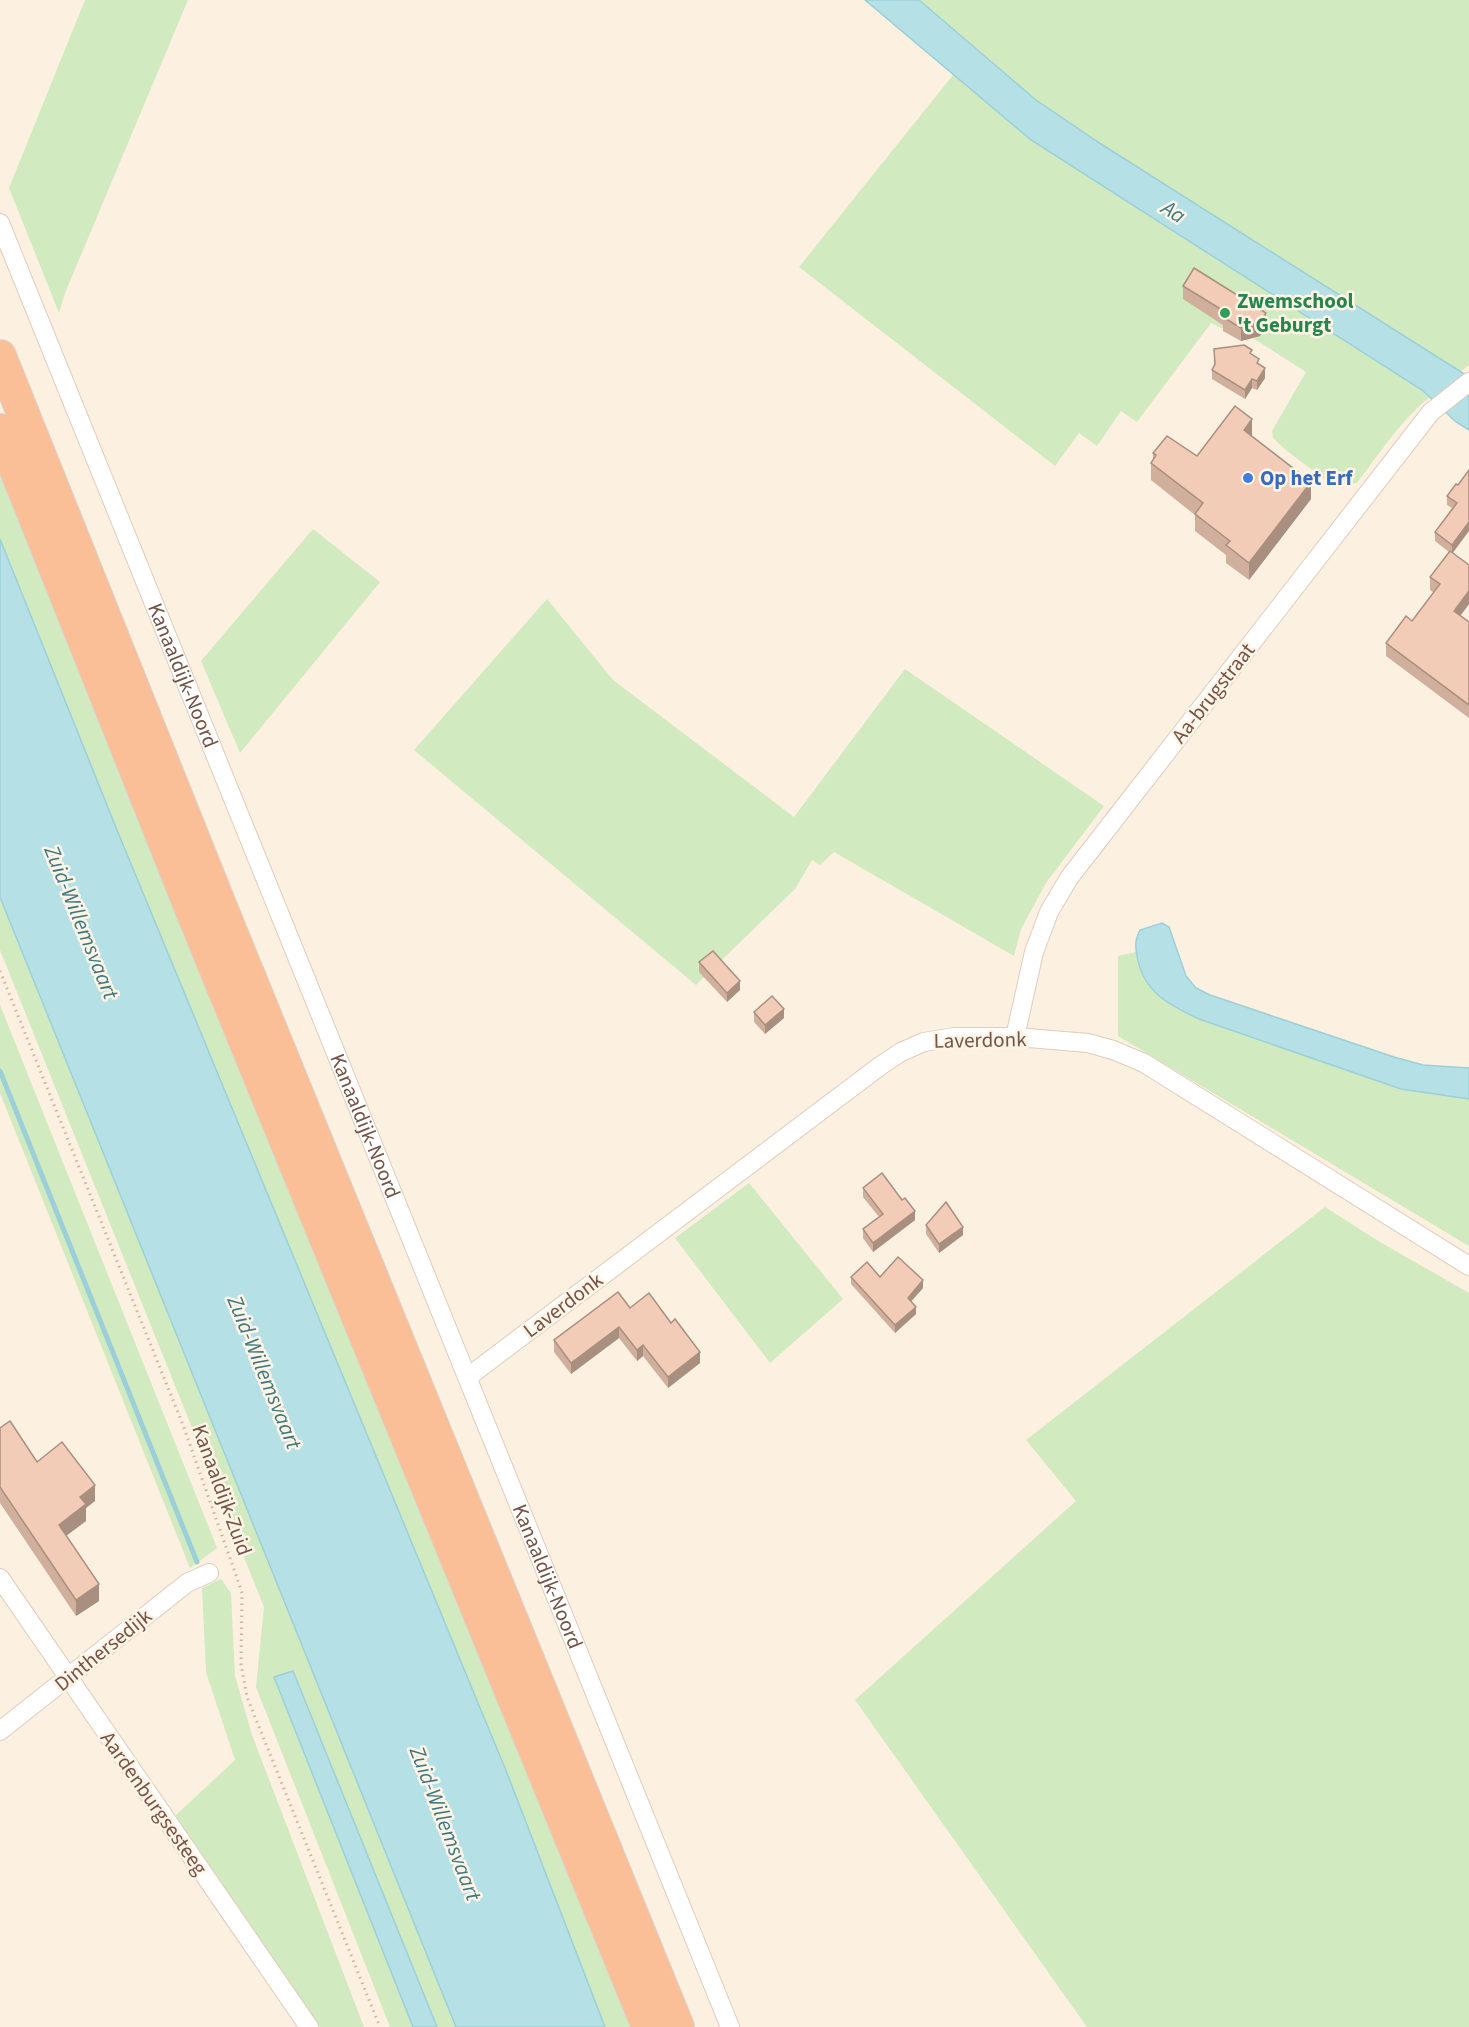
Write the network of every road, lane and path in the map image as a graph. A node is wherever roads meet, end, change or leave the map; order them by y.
1 (0, 223) edge
2 (0, 356) edge
3 (1469, 382) edge
4 (0, 430) edge
5 (0, 971) edge
6 (1015, 1037) junction
7 (1469, 1266) edge
8 (468, 1377) junction
9 (209, 1573) dead end
10 (0, 1578) edge
11 (68, 1679) junction
12 (0, 1731) edge
13 (309, 2027) edge
14 (380, 2027) edge
15 (648, 2027) edge
16 (678, 2027) edge
17 (730, 2027) edge

1 - 8 street, Kanaaldijk-Noord
2 - 16 highway
3 - 6 street, Aa-brugstraat
4 - 15 highway
5 - 14 path, Kanaaldijk-Zuid
6 - 7 street, Laverdonk
6 - 8 street, Laverdonk
8 - 17 street, Kanaaldijk-Noord
9 - 11 street, Dinthersedijk
10 - 11 street, Aardenburgsesteeg
11 - 12 street, Dinthersedijk
11 - 13 street, Aardenburgsesteeg

